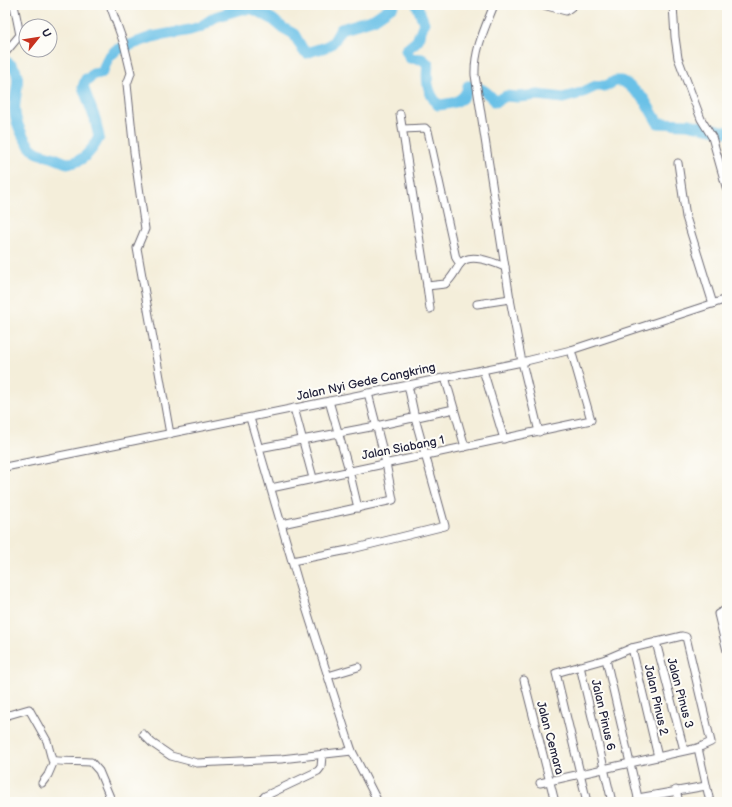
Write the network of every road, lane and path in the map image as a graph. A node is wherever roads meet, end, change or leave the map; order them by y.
1 (14, 5) edge
2 (110, 5) edge
3 (494, 5) edge
4 (543, 5) edge
5 (574, 5) edge
6 (673, 5) edge
7 (5, 53) edge
8 (400, 114) dead end
9 (402, 130) junction
10 (678, 163) dead end
11 (727, 190) edge
12 (460, 264) junction
13 (505, 270) junction
14 (427, 286) junction
15 (510, 299) junction
16 (727, 299) edge
17 (477, 304) dead end
18 (713, 304) junction
19 (430, 309) dead end
20 (571, 350) junction
21 (522, 362) junction
22 (483, 370) junction
23 (445, 377) junction
24 (408, 385) junction
25 (368, 393) junction
26 (329, 401) junction
27 (294, 408) junction
28 (454, 409) junction
29 (250, 418) junction
30 (415, 418) junction
31 (376, 426) junction
32 (539, 432) junction
33 (338, 433) junction
34 (170, 434) junction
35 (504, 439) junction
36 (301, 440) junction
37 (465, 447) junction
38 (259, 448) junction
39 (426, 456) junction
40 (386, 463) junction
41 (5, 467) edge
42 (349, 470) junction
43 (313, 478) junction
44 (271, 488) junction
45 (358, 508) junction
46 (282, 524) junction
47 (292, 561) junction
48 (727, 609) edge
49 (656, 642) junction
50 (632, 648) junction
51 (727, 651) edge
52 (606, 659) junction
53 (580, 666) junction
54 (358, 667) dead end
55 (328, 676) junction
56 (524, 680) dead end
57 (5, 716) edge
58 (143, 734) dead end
59 (698, 748) junction
60 (684, 750) junction
61 (352, 751) junction
62 (322, 756) junction
63 (658, 756) junction
64 (54, 761) junction
65 (630, 763) junction
66 (604, 768) junction
67 (580, 774) junction
68 (550, 782) junction
69 (42, 783) dead end
70 (540, 784) dead end
71 (706, 786) junction
72 (676, 790) junction
73 (638, 800) edge
74 (112, 802) edge
75 (260, 802) edge
76 (378, 802) edge
77 (555, 802) edge
78 (587, 802) edge
79 (612, 802) edge
80 (679, 802) edge
81 (710, 802) edge

1 - 7 street
2 - 34 street
3 - 13 street
4 - 5 street
6 - 11 street
8 - 9 street
9 - 12 street
9 - 14 street
10 - 18 street
12 - 13 street
12 - 14 street
13 - 15 street
14 - 19 street
15 - 17 street
15 - 21 street
16 - 18 street, Jalan Nyi Gede Cangkring
18 - 20 street, Jalan Nyi Gede Cangkring
20 - 21 street, Jalan Nyi Gede Cangkring
20 - 32 street, Jalan Siabang 1
21 - 22 street, Jalan Nyi Gede Cangkring
21 - 32 street
22 - 23 street, Jalan Nyi Gede Cangkring
22 - 35 street
23 - 24 street, Jalan Nyi Gede Cangkring
23 - 28 street
24 - 25 street, Jalan Nyi Gede Cangkring
24 - 30 street
25 - 26 street, Jalan Nyi Gede Cangkring
25 - 31 street
26 - 27 street, Jalan Nyi Gede Cangkring
26 - 33 street
27 - 29 street, Jalan Nyi Gede Cangkring
27 - 36 street
28 - 30 street
28 - 37 street
29 - 34 street, Jalan Nyi Gede Cangkring
29 - 38 street
30 - 31 street
30 - 39 street
31 - 33 street
31 - 40 street
32 - 35 street, Jalan Siabang 1
33 - 36 street
33 - 42 street
34 - 41 street, Jalan Nyi Gede Cangkring
35 - 37 street, Jalan Siabang 1
36 - 38 street
36 - 43 street
37 - 39 street, Jalan Siabang 1
38 - 44 street
39 - 40 street, Jalan Siabang 1
39 - 47 street
40 - 42 street, Jalan Siabang 1
40 - 45 street
42 - 43 street, Jalan Siabang 1
42 - 45 street
43 - 44 street, Jalan Siabang 1
44 - 46 street
45 - 46 street
46 - 47 street
47 - 55 street
48 - 51 street
49 - 50 street
49 - 59 street
49 - 60 street, Jalan Pinus 3
50 - 52 street
50 - 63 street, Jalan Pinus 2
52 - 53 street
52 - 65 street
53 - 66 street, Jalan Pinus 6
53 - 67 street
54 - 55 street
55 - 61 street
56 - 68 street, Jalan Cemara
57 - 64 street
58 - 62 street
59 - 60 street
59 - 71 street
60 - 63 street
61 - 62 street
61 - 76 street
62 - 75 street
63 - 65 street
64 - 69 street
64 - 74 street
65 - 66 street
65 - 73 street
66 - 67 street
66 - 79 street, Jalan Pinus 6
67 - 68 street
67 - 78 street
68 - 70 street
68 - 77 street, Jalan Cemara
71 - 72 street
71 - 81 street
72 - 73 street
72 - 80 street

